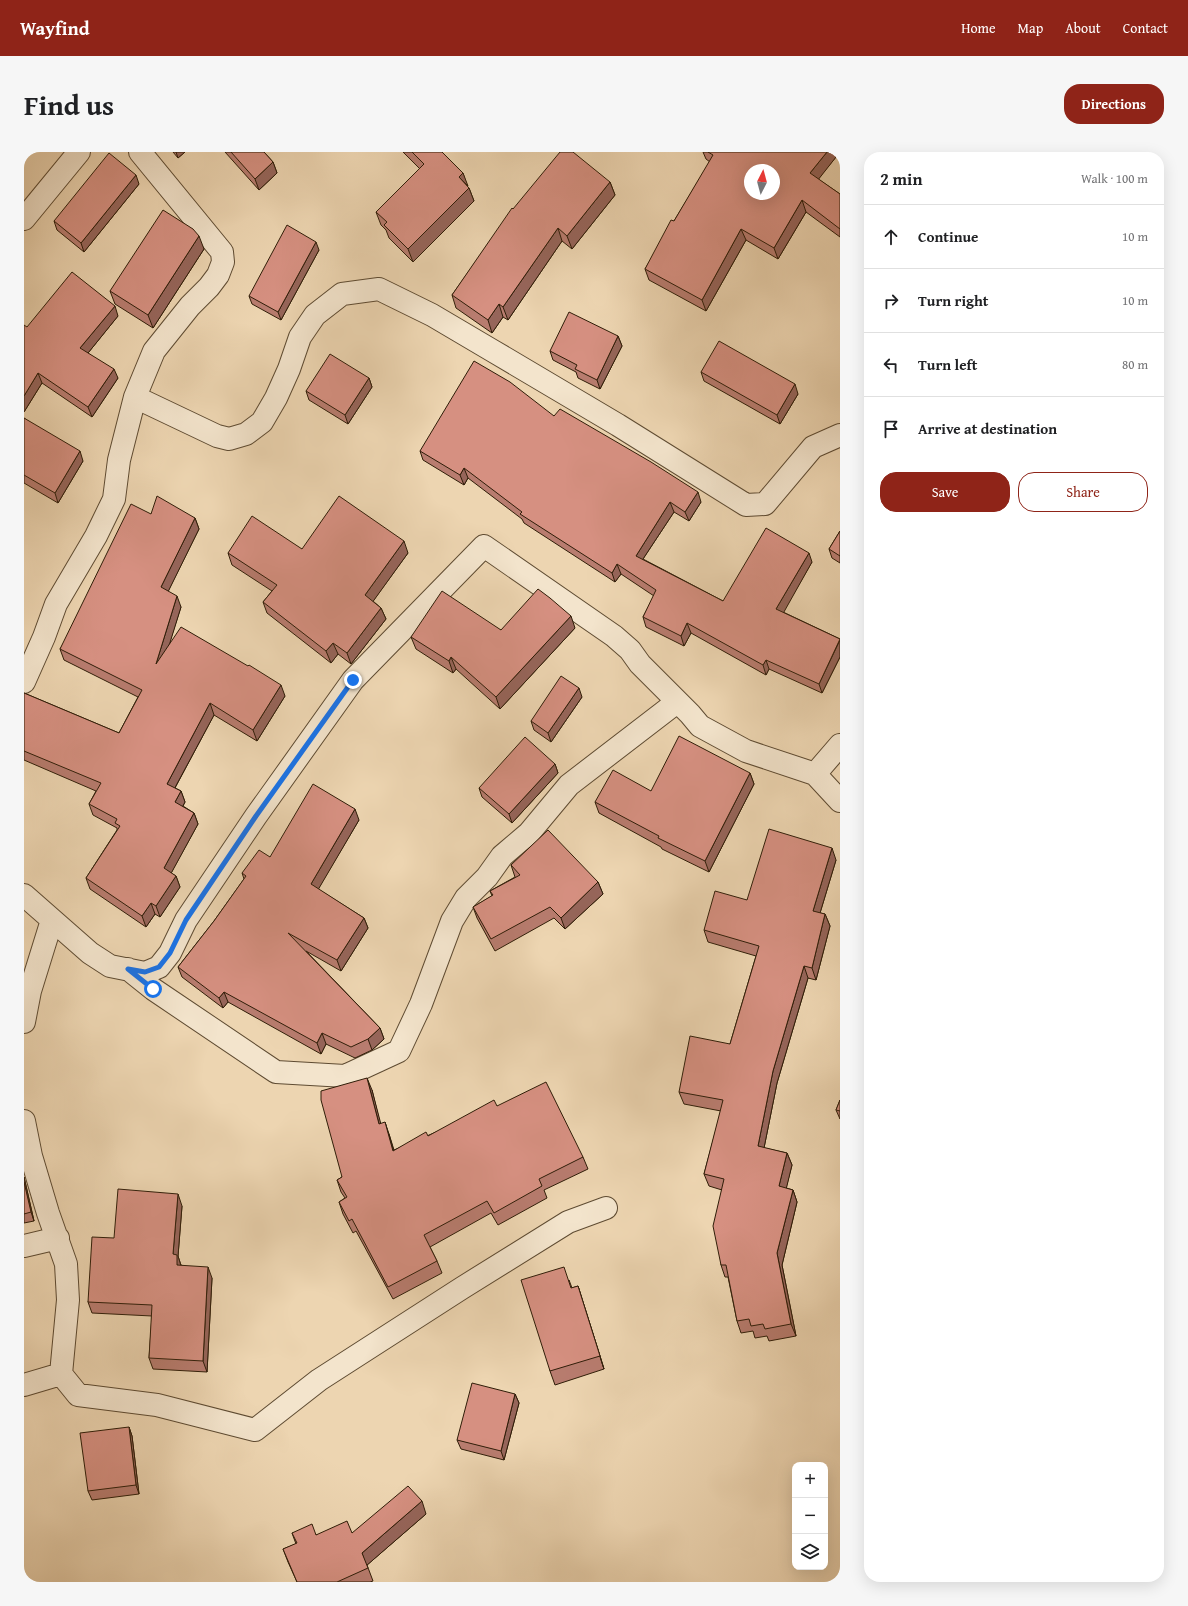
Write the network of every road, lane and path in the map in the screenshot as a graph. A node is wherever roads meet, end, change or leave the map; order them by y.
1 (80, 152) edge
2 (140, 152) edge
3 (24, 218) edge
4 (135, 398) junction
5 (840, 435) edge
6 (24, 682) edge
7 (677, 702) junction
8 (840, 745) edge
9 (815, 774) junction
10 (840, 801) edge
11 (24, 895) edge
12 (52, 920) junction
13 (128, 969) junction
14 (24, 1022) edge
15 (24, 1121) edge
16 (606, 1208) dead end
17 (58, 1238) junction
18 (24, 1246) edge
19 (61, 1374) junction
20 (24, 1385) edge

1 - 3 street
2 - 4 street
4 - 5 street
4 - 6 street
7 - 9 street
7 - 13 street
7 - 13 street
8 - 9 street
9 - 10 street
11 - 12 street
12 - 13 street
12 - 14 street
15 - 17 street
16 - 19 street
17 - 18 street
17 - 19 street
19 - 20 street

